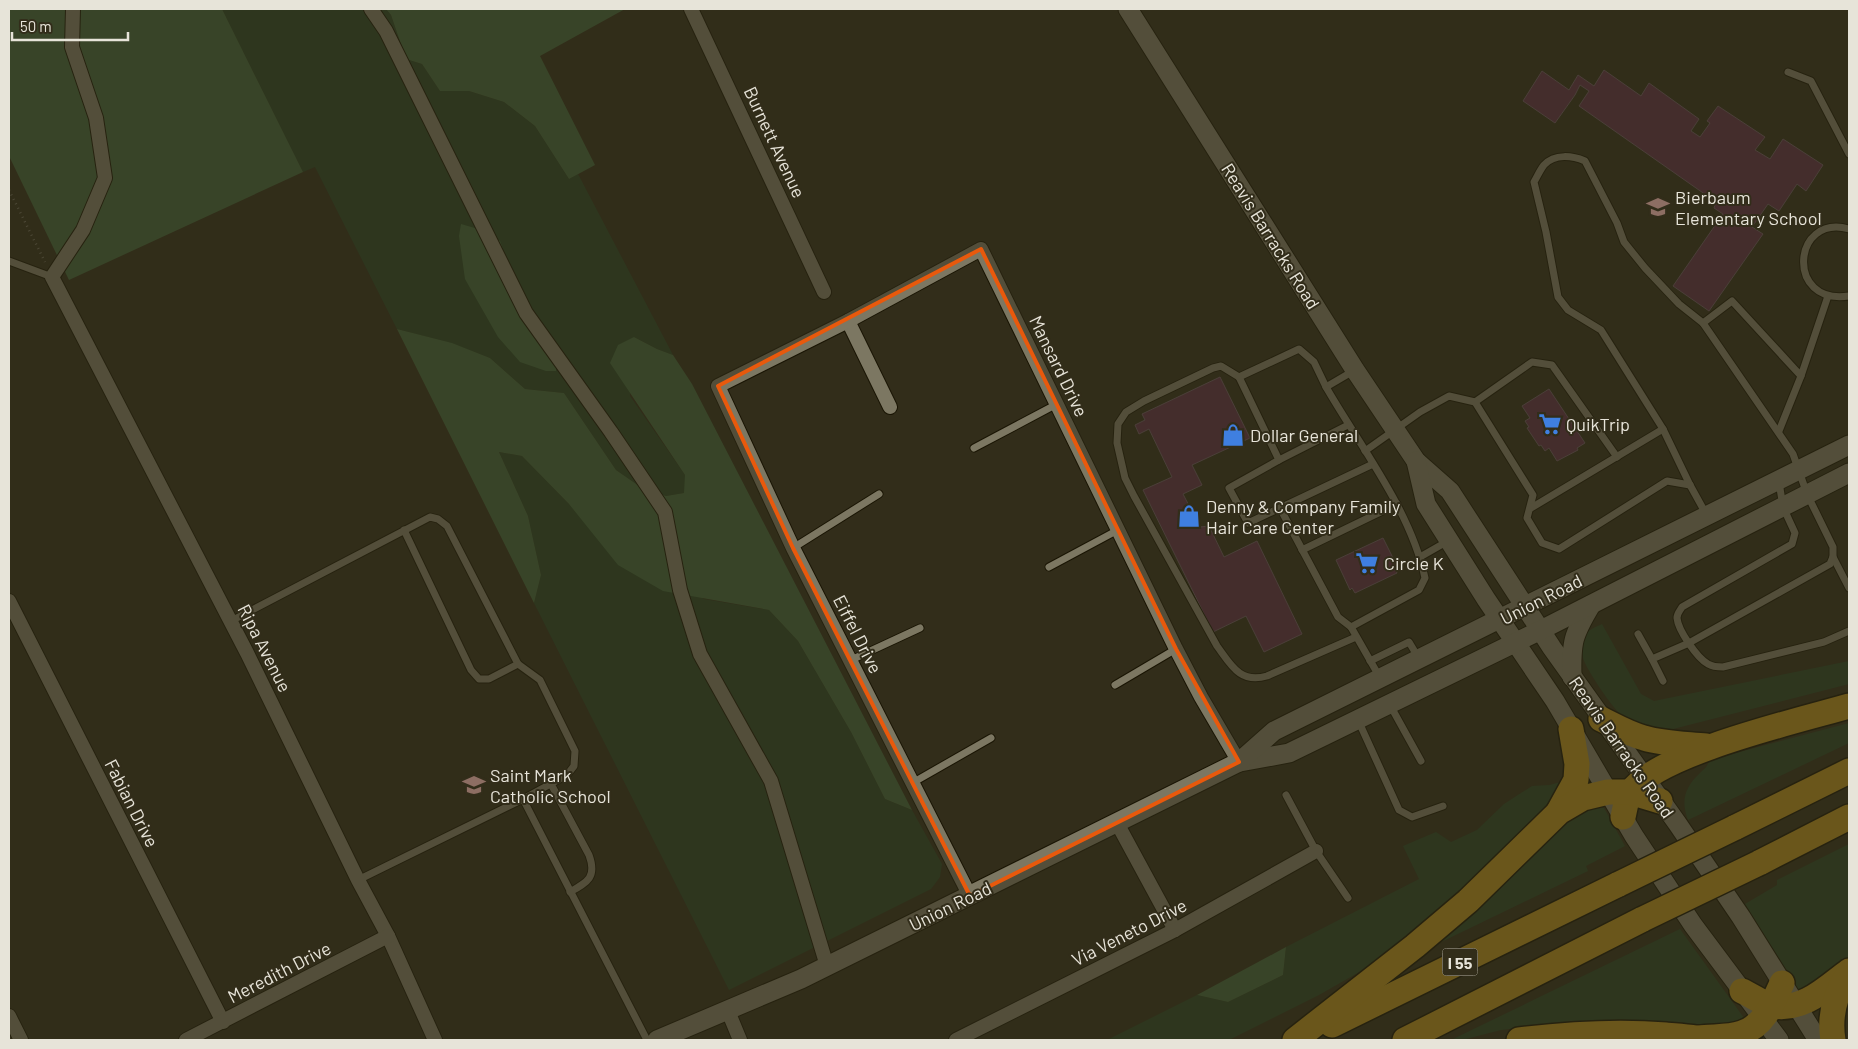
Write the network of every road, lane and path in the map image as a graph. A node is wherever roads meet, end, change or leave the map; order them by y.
1 (73, 9) edge
2 (371, 9) edge
3 (691, 9) edge
4 (1128, 9) edge
5 (1788, 72) dead end
6 (1849, 154) edge
7 (9, 190) edge
8 (1849, 226) edge
9 (9, 261) edge
10 (52, 277) junction
11 (824, 292) dead end
12 (1828, 296) junction
13 (1849, 296) edge
14 (848, 321) junction
15 (1703, 323) junction
16 (1355, 370) junction
17 (1801, 376) junction
18 (1239, 377) junction
19 (718, 386) joint
20 (1326, 387) junction
21 (1475, 402) junction
22 (1057, 404) junction
23 (890, 407) dead end
24 (1348, 425) junction
25 (1395, 429) junction
26 (1663, 429) junction
27 (1779, 431) junction
28 (1849, 445) edge
29 (974, 448) dead end
30 (1364, 451) junction
31 (1617, 457) junction
32 (1279, 460) junction
33 (1416, 461) junction
34 (1373, 464) junction
35 (1799, 469) junction
36 (1849, 473) edge
37 (1779, 479) junction
38 (1690, 485) junction
39 (879, 494) dead end
40 (1807, 494) junction
41 (1397, 504) junction
42 (1782, 507) junction
43 (1280, 508) junction
44 (1530, 508) junction
45 (1707, 515) junction
46 (404, 530) junction
47 (1118, 530) junction
48 (1449, 540) junction
49 (793, 548) junction
50 (1302, 550) junction
51 (1420, 557) junction
52 (1833, 557) junction
53 (1049, 567) dead end
54 (1849, 588) edge
55 (9, 601) edge
56 (1591, 605) junction
57 (1525, 607) junction
58 (1500, 619) junction
59 (231, 621) junction
60 (1351, 627) junction
61 (920, 628) dead end
62 (1541, 630) junction
63 (1849, 631) edge
64 (1638, 634) dead end
65 (1356, 637) junction
66 (1515, 643) junction
67 (1689, 643) junction
68 (1176, 649) junction
69 (1652, 659) junction
70 (850, 660) junction
71 (1419, 660) junction
72 (1370, 661) junction
73 (518, 664) junction
74 (1572, 677) junction
75 (1380, 679) junction
76 (1663, 681) dead end
77 (1114, 685) dead end
78 (1390, 704) junction
79 (1849, 706) edge
80 (1601, 719) junction
81 (1358, 720) junction
82 (1571, 729) junction
83 (991, 738) dead end
84 (1712, 746) junction
85 (1421, 760) dead end
86 (1240, 762) junction
87 (1849, 771) edge
88 (914, 782) junction
89 (551, 784) junction
90 (1627, 787) junction
91 (1286, 795) dead end
92 (523, 799) junction
93 (1660, 801) joint
94 (1443, 806) dead end
95 (1559, 812) junction
96 (1623, 817) joint
97 (1849, 817) edge
98 (1117, 823) junction
99 (1316, 852) junction
100 (358, 880) junction
101 (570, 892) junction
102 (970, 896) junction
103 (1348, 898) dead end
104 (1175, 930) junction
105 (388, 936) junction
106 (827, 966) junction
107 (1849, 971) edge
108 (1782, 983) joint
109 (1742, 991) joint
110 (1777, 1010) junction
111 (728, 1011) junction
112 (9, 1016) edge
113 (222, 1022) junction
114 (1704, 1039) edge
115 (21, 1040) edge
116 (186, 1040) edge
117 (435, 1040) edge
118 (647, 1040) edge
119 (657, 1040) edge
120 (740, 1040) edge
121 (956, 1040) edge
122 (1296, 1040) edge
123 (1301, 1040) edge
124 (1405, 1040) edge
125 (1518, 1040) edge
126 (1779, 1040) edge
127 (1818, 1040) edge
128 (1833, 1040) edge

1 - 10 street
2 - 106 street
3 - 11 street, Burnett Avenue
4 - 16 main road, Reavis Barracks Road
5 - 6 lane
7 - 10 path
8 - 12 lane
9 - 10 lane
10 - 59 street, Ripa Avenue
12 - 13 lane
12 - 17 lane
14 - 19 street, Mansard Drive
14 - 22 street, Mansard Drive
14 - 23 street
15 - 17 lane
15 - 26 lane
15 - 27 lane
16 - 20 lane
16 - 25 main road, Reavis Barracks Road
17 - 27 lane
18 - 20 lane
18 - 32 lane
18 - 65 lane
19 - 49 street, Eiffel Drive
20 - 24 lane
21 - 25 lane
21 - 31 lane
21 - 44 lane
22 - 29 lane
22 - 47 street, Mansard Drive
24 - 30 lane
24 - 32 lane
25 - 30 lane
25 - 33 main road, Reavis Barracks Road
26 - 31 lane
26 - 38 lane
27 - 35 lane
28 - 35 main road, Union Road
30 - 34 lane
31 - 44 lane
32 - 43 lane
33 - 48 main road, Reavis Barracks Road
33 - 57 main road, Reavis Barracks Road
34 - 41 lane
34 - 43 lane
35 - 37 main road, Union Road
35 - 40 lane
36 - 40 main road, Union Road
37 - 42 lane
37 - 45 main road, Union Road
38 - 44 lane
38 - 45 lane
39 - 49 lane
40 - 42 main road, Union Road
40 - 52 lane
41 - 50 lane
41 - 51 lane
42 - 56 main road, Union Road
42 - 67 lane
43 - 50 lane
45 - 57 main road, Union Road
46 - 59 lane
46 - 73 lane
46 - 73 lane
47 - 53 lane
47 - 68 street, Mansard Drive
48 - 51 lane
48 - 58 main road, Reavis Barracks Road
49 - 70 street, Eiffel Drive
50 - 60 lane
51 - 60 lane
52 - 54 lane
52 - 67 lane
55 - 113 street, Fabian Drive
56 - 62 main road, Union Road
56 - 74 main road
57 - 58 main road, Union Road
57 - 62 main road, Reavis Barracks Road
58 - 66 main road, Reavis Barracks Road
58 - 71 main road, Union Road
59 - 100 street, Ripa Avenue
60 - 65 lane
61 - 70 lane
62 - 66 main road, Union Road
62 - 74 main road, Reavis Barracks Road
63 - 67 lane
64 - 69 lane
65 - 72 lane
66 - 78 main road, Union Road
66 - 82 main road, Reavis Barracks Road
67 - 69 lane
68 - 77 lane
68 - 86 street, Mansard Drive
69 - 76 lane
70 - 88 street, Eiffel Drive
71 - 72 lane
71 - 75 main road, Union Road
72 - 75 lane
73 - 89 lane
74 - 80 main road, Reavis Barracks Road
75 - 86 main road, Union Road
78 - 81 main road, Union Road
78 - 85 lane
79 - 84 highway
80 - 84 highway
80 - 90 main road, Reavis Barracks Road
81 - 86 main road, Union Road
81 - 94 lane
82 - 90 main road, Reavis Barracks Road
82 - 95 highway
83 - 88 lane
84 - 90 highway
86 - 98 main road, Union Road
87 - 123 highway, I 55, bridge
88 - 102 street, Eiffel Drive
89 - 92 lane
89 - 101 lane
90 - 93 highway
90 - 95 highway
90 - 96 highway
91 - 99 lane
92 - 100 lane
92 - 101 lane
93 - 108 main road, Reavis Barracks Road
95 - 122 highway
96 - 109 main road
97 - 124 highway, I 55, bridge
98 - 102 main road, Union Road
98 - 104 street
99 - 103 lane
99 - 104 street, Via Veneto Drive
100 - 105 street, Ripa Avenue
101 - 118 lane
102 - 106 main road, Union Road
104 - 121 street, Via Veneto Drive
105 - 113 street, Meredith Drive
105 - 117 street, Ripa Avenue
106 - 111 main road, Union Road
107 - 110 highway
107 - 128 highway
108 - 110 highway
109 - 110 highway
110 - 114 highway
110 - 126 main road
110 - 127 main road
111 - 119 main road, Union Road
111 - 120 street
112 - 115 street
113 - 116 street, Meredith Drive
114 - 125 highway

